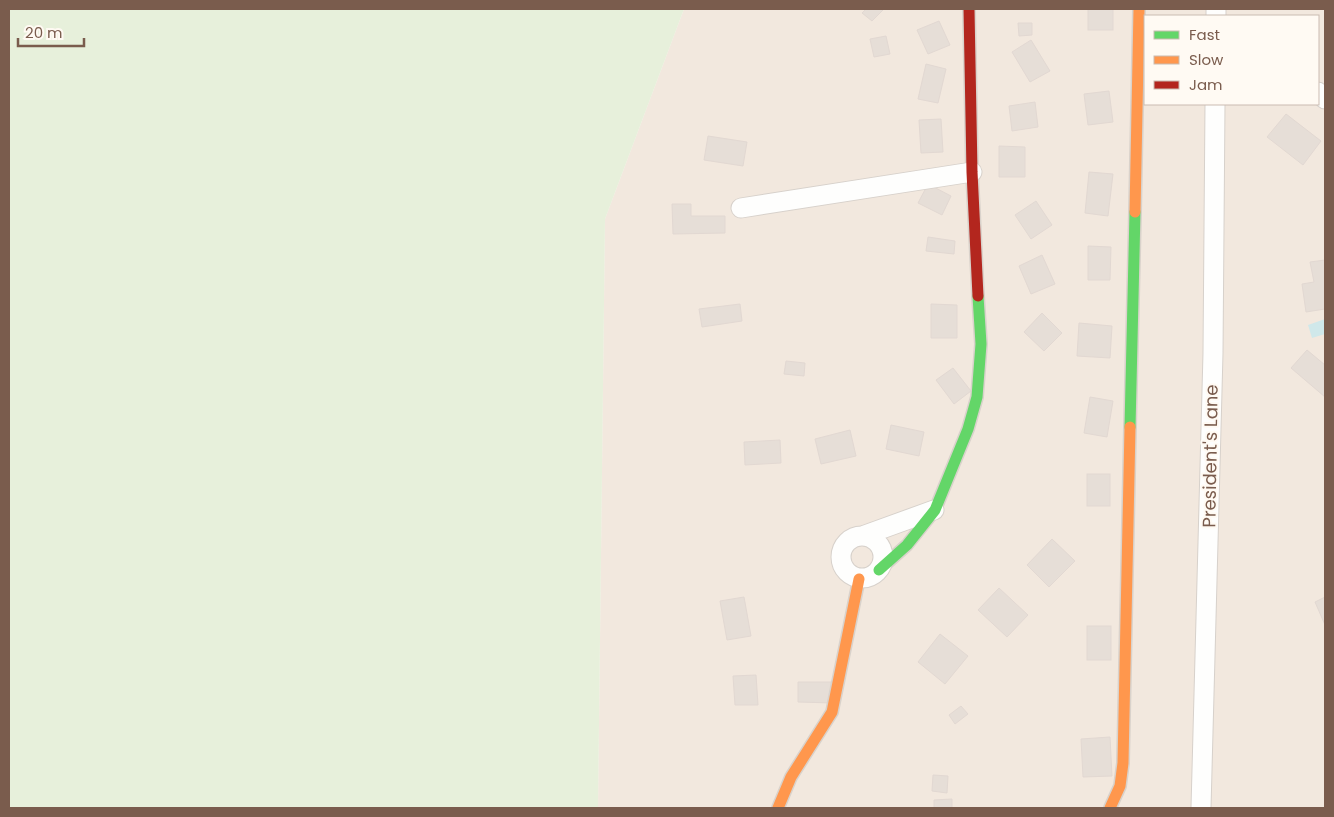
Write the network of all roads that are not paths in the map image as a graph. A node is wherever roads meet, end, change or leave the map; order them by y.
1 (969, 9) edge
2 (1139, 9) edge
3 (1215, 105) edge
4 (972, 172) junction
5 (741, 208) dead end
6 (935, 510) junction
7 (864, 535) junction
8 (879, 570) junction
9 (859, 578) junction
10 (778, 808) edge
11 (1110, 808) edge
12 (1201, 808) edge

1 - 4 street
2 - 11 street
3 - 12 street, President's Lane
4 - 5 street
4 - 6 street
6 - 7 street
6 - 8 street
7 - 8 street
7 - 9 street
8 - 9 street
9 - 10 street

